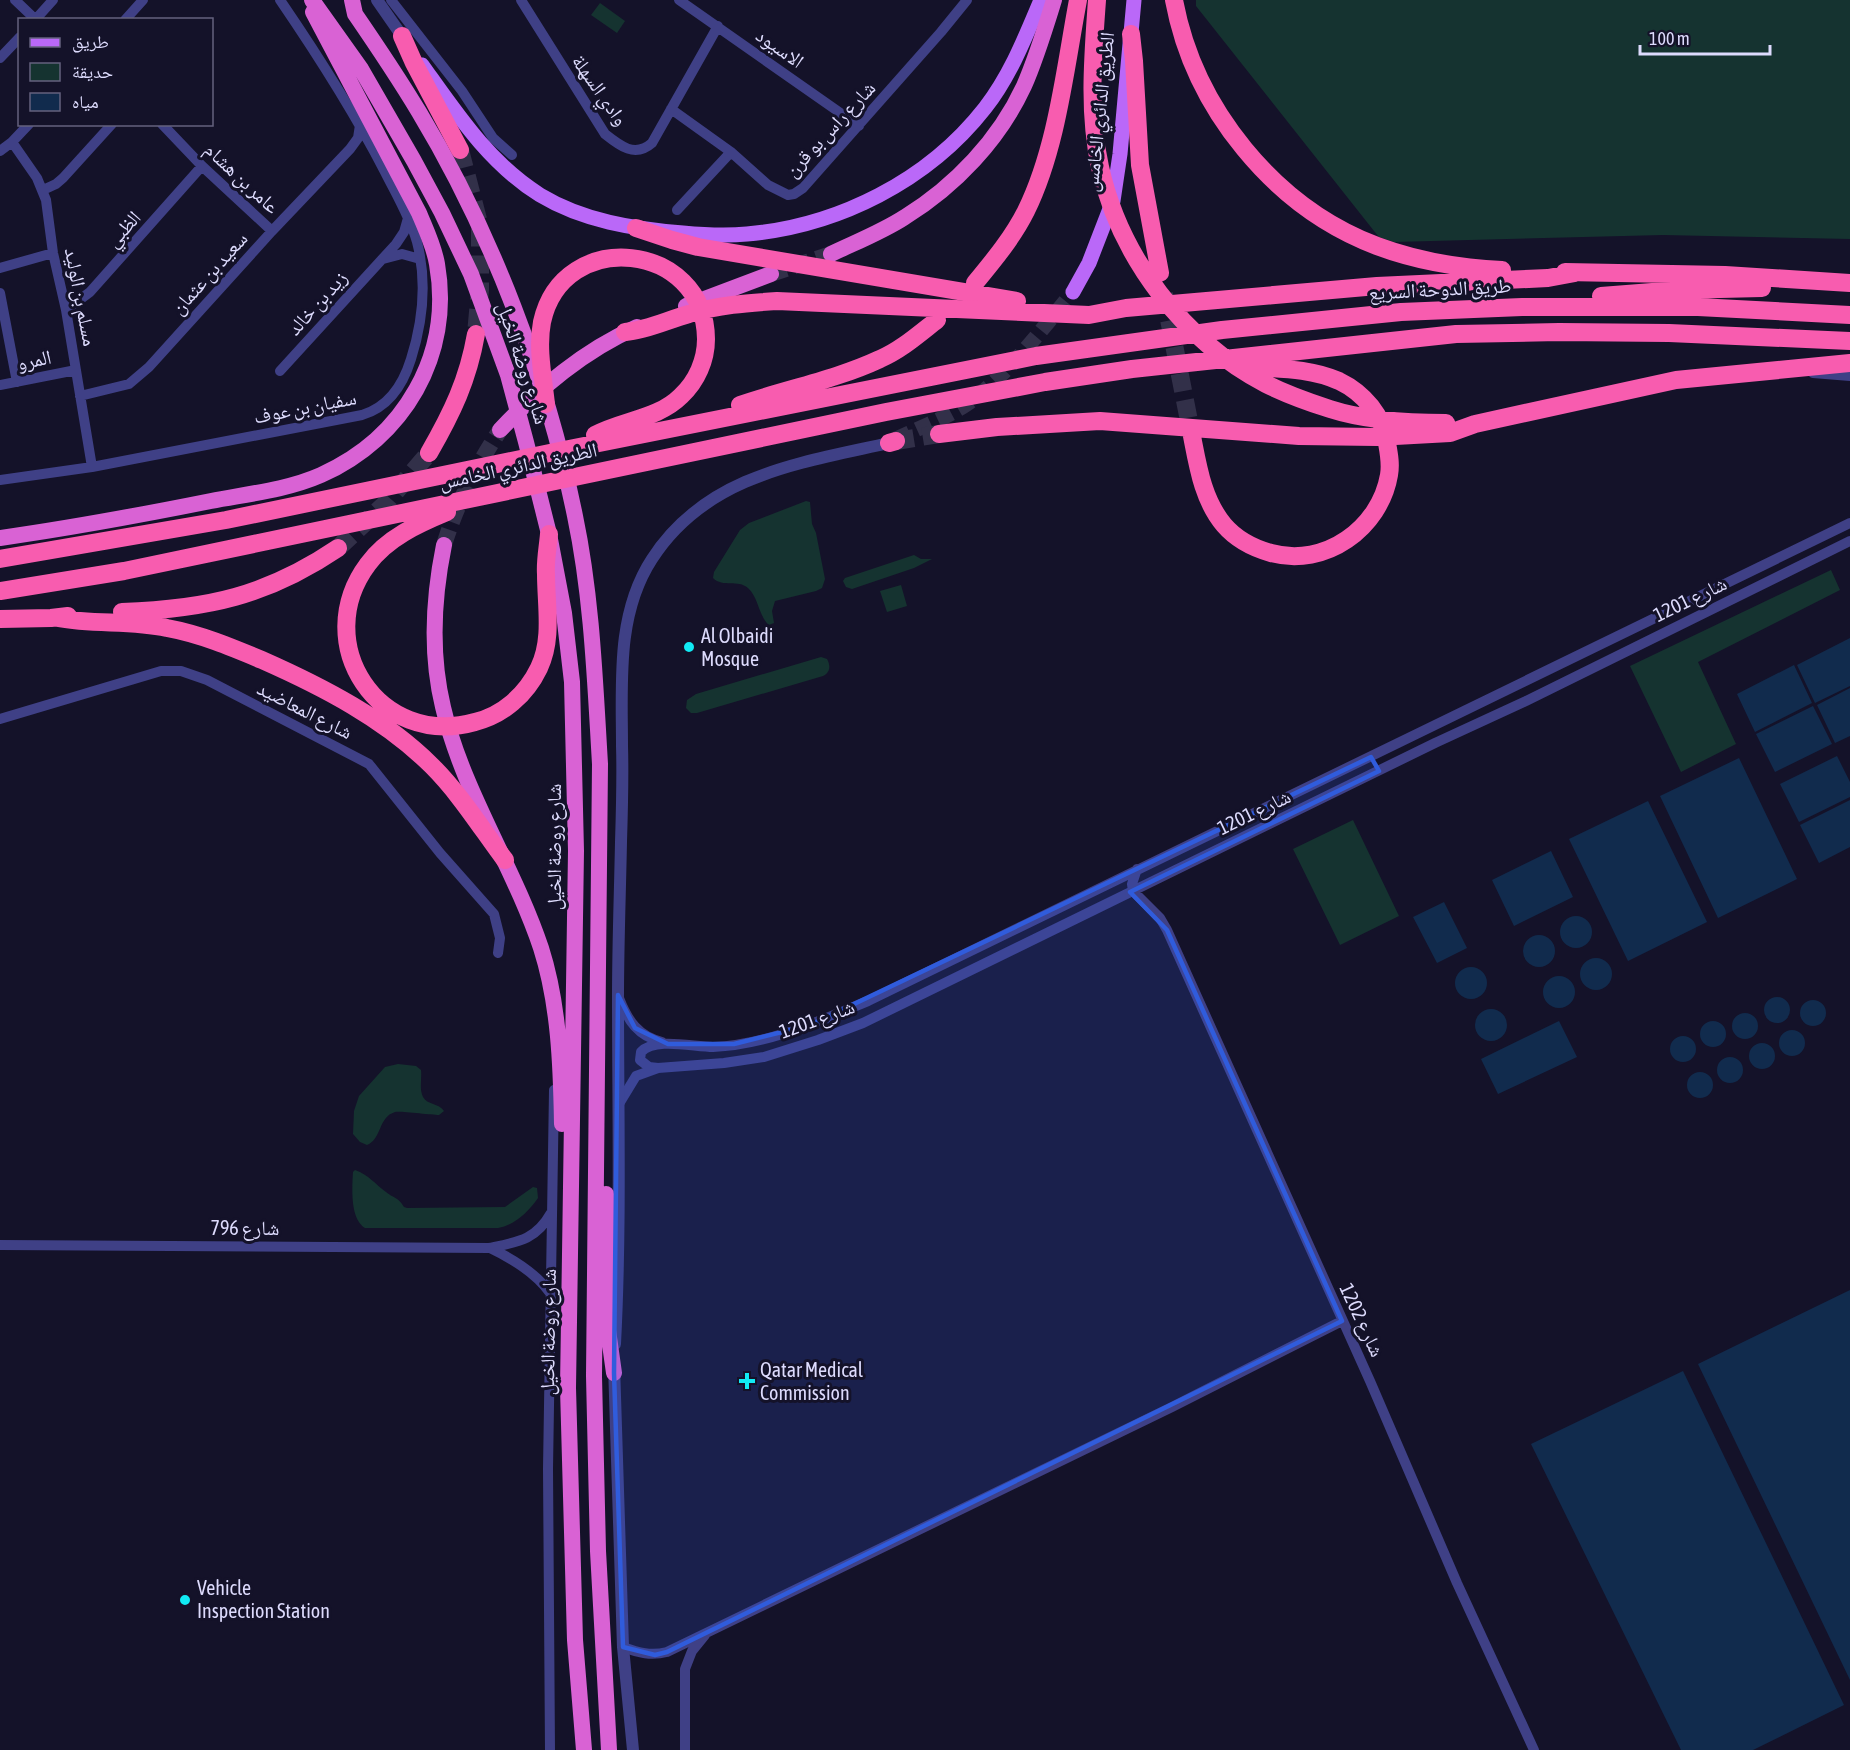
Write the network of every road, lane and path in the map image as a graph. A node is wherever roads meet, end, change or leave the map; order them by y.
1 (15, 0) edge
2 (53, 0) edge
3 (143, 0) edge
4 (280, 0) edge
5 (308, 0) edge
6 (312, 0) edge
7 (345, 0) edge
8 (377, 0) edge
9 (391, 0) edge
10 (521, 0) edge
11 (967, 0) edge
12 (1041, 0) edge
13 (1054, 0) edge
14 (1078, 0) edge
15 (1097, 0) edge
16 (1134, 0) edge
17 (1174, 0) edge
18 (686, 2) edge
19 (354, 7) edge
20 (34, 18) edge
21 (36, 18) edge
22 (127, 18) edge
23 (718, 26) junction
24 (1131, 34) junction
25 (402, 36) junction
26 (18, 39) edge
27 (0, 57) edge
28 (671, 109) junction
29 (360, 125) junction
30 (27, 126) edge
31 (110, 126) edge
32 (164, 126) edge
33 (859, 126) junction
34 (12, 142) junction
35 (350, 149) junction
36 (460, 150) tunnel mouth
37 (0, 151) edge
38 (374, 152) junction
39 (731, 152) junction
40 (512, 155) dead end
41 (202, 166) junction
42 (44, 190) junction
43 (677, 210) dead end
44 (408, 218) junction
45 (636, 228) junction
46 (272, 231) junction
47 (53, 253) junction
48 (831, 254) tunnel mouth
49 (420, 259) junction
50 (380, 261) junction
51 (0, 268) edge
52 (1160, 273) tunnel mouth
53 (1575, 273) junction
54 (771, 274) tunnel mouth
55 (975, 283) dead end
56 (1848, 283) edge
57 (1073, 292) tunnel mouth
58 (0, 293) edge
59 (1522, 307) junction
60 (1126, 308) junction
61 (66, 310) junction
62 (1850, 315) edge
63 (937, 320) dead end
64 (484, 331) junction
65 (626, 332) junction
66 (1850, 340) edge
67 (1036, 356) joint
68 (1188, 362) junction
69 (1850, 363) edge
70 (1796, 368) junction
71 (76, 370) junction
72 (280, 370) dead end
73 (1850, 376) edge
74 (17, 382) junction
75 (0, 385) edge
76 (80, 396) junction
77 (546, 404) junction
78 (702, 423) junction
79 (1395, 429) junction
80 (500, 430) tunnel mouth
81 (939, 434) tunnel mouth
82 (1192, 436) tunnel mouth
83 (894, 441) tunnel mouth
84 (569, 449) junction
85 (429, 453) tunnel mouth
86 (92, 467) junction
87 (0, 480) edge
88 (490, 495) junction
89 (1845, 525) edge
90 (548, 527) junction
91 (0, 538) edge
92 (1849, 543) edge
93 (444, 545) tunnel mouth
94 (338, 548) tunnel mouth
95 (0, 559) edge
96 (0, 591) edge
97 (58, 618) junction
98 (0, 619) edge
99 (0, 719) edge
100 (1371, 757) junction
101 (1379, 771) junction
102 (505, 860) junction
103 (1137, 869) junction
104 (1150, 882) junction
105 (1133, 891) junction
106 (1150, 908) junction
107 (498, 953) dead end
108 (618, 995) junction
109 (668, 1044) junction
110 (558, 1055) junction
111 (658, 1068) junction
112 (618, 1105) junction
113 (596, 1122) junction
114 (572, 1193) junction
115 (552, 1212) junction
116 (0, 1245) edge
117 (489, 1248) junction
118 (550, 1293) junction
119 (1342, 1321) junction
120 (614, 1373) junction
121 (707, 1632) junction
122 (623, 1647) junction
123 (634, 1747) edge
124 (549, 1750) edge
125 (584, 1750) edge
126 (609, 1750) edge
127 (685, 1750) edge
128 (1534, 1750) edge

1 - 20 street
2 - 21 street
3 - 22 street
4 - 29 street, سفيان بن عوف
5 - 91 highway
6 - 64 highway, شارع روضة الخيل
7 - 19 main road, شارع روضة الخيل
8 - 25 street
9 - 40 street
10 - 28 street, وادي السهلة
11 - 33 street, شارع راس بو قرن
12 - 45 main road
13 - 48 highway
14 - 55 highway
15 - 79 highway
16 - 24 main road, الطريق الدائري الخامس
17 - 53 highway
18 - 23 street, الاسيود
19 - 77 highway, شارع روضة الخيل
23 - 28 street, وادي السهلة
23 - 33 street, الاسيود
24 - 52 highway
24 - 57 main road, الطريق الدائري الخامس
25 - 36 highway
25 - 45 main road
26 - 27 street
28 - 39 street, شارع راس بو قرن
29 - 35 street, سعيد بن عثمان
29 - 38 street, سفيان بن عوف
30 - 34 street
31 - 42 street
32 - 41 street, عامر بن هشام
33 - 39 street, شارع راس بو قرن
34 - 37 street
34 - 42 street, مسلم بن الوليد
35 - 38 street
35 - 46 street, سعيد بن عثمان
38 - 44 street, سفيان بن عوف
39 - 43 street
41 - 46 street, عامر بن هشام
41 - 61 street, الظبي
42 - 47 street, مسلم بن الوليد
44 - 49 street, سفيان بن عوف
44 - 50 street, زيد بن خالد
45 - 60 highway
46 - 76 street, سعيد بن عثمان
47 - 51 street
47 - 61 street, مسلم بن الوليد
49 - 50 street
49 - 86 street, سفيان بن عوف
50 - 72 street, زيد بن خالد
53 - 56 highway
53 - 60 highway
54 - 65 highway
56 - 59 highway
58 - 74 street
59 - 62 highway, طريق الدوحة السريع
59 - 67 highway, طريق الدوحة السريع
60 - 65 highway
61 - 71 street, مسلم بن الوليد
63 - 78 highway
64 - 85 highway
64 - 90 highway, شارع روضة الخيل
65 - 80 highway
66 - 68 highway
67 - 78 highway, الطريق الدائري الخامس
68 - 82 highway
68 - 88 highway, الطريق الدائري الخامس
69 - 70 highway
70 - 73 street
70 - 79 highway
71 - 74 street, المرو
71 - 76 street, مسلم بن الوليد
74 - 75 street, المرو
76 - 86 street, مسلم بن الوليد
77 - 84 highway
77 - 113 highway, شارع روضة الخيل
78 - 84 highway, الطريق الدائري الخامس
79 - 81 highway
83 - 108 street
84 - 95 highway, الطريق الدائري الخامس
86 - 87 street, سفيان بن عوف
88 - 90 highway
88 - 96 highway, الطريق الدائري الخامس
89 - 92 street
89 - 100 street, شارع 1201
90 - 114 highway, شارع روضة الخيل
92 - 101 street, شارع 1201
93 - 102 highway
94 - 97 highway
97 - 98 highway
97 - 102 highway
99 - 107 street, شارع المعاضيد
100 - 101 street
100 - 103 street, شارع 1201
101 - 104 street, شارع 1201
102 - 110 highway
103 - 105 street
103 - 109 street, شارع 1201
104 - 105 street, شارع 1201
104 - 106 street
105 - 106 street, شارع 1202
105 - 111 street, شارع 1201
106 - 119 street, شارع 1202
108 - 109 street, شارع 1201
108 - 112 street
109 - 111 street, شارع 1201
110 - 114 highway
110 - 115 street, شارع روضة الخيل
111 - 112 street, شارع 1201
112 - 120 street
113 - 120 highway
113 - 126 highway, شارع روضة الخيل
114 - 125 highway, شارع روضة الخيل
115 - 117 street, شارع 796
115 - 118 street, شارع روضة الخيل
116 - 117 street, شارع 796
117 - 118 street, شارع 796
118 - 124 street, شارع روضة الخيل
119 - 121 street
119 - 128 street, شارع 1202
120 - 122 street
121 - 122 street
121 - 127 street
122 - 123 street

